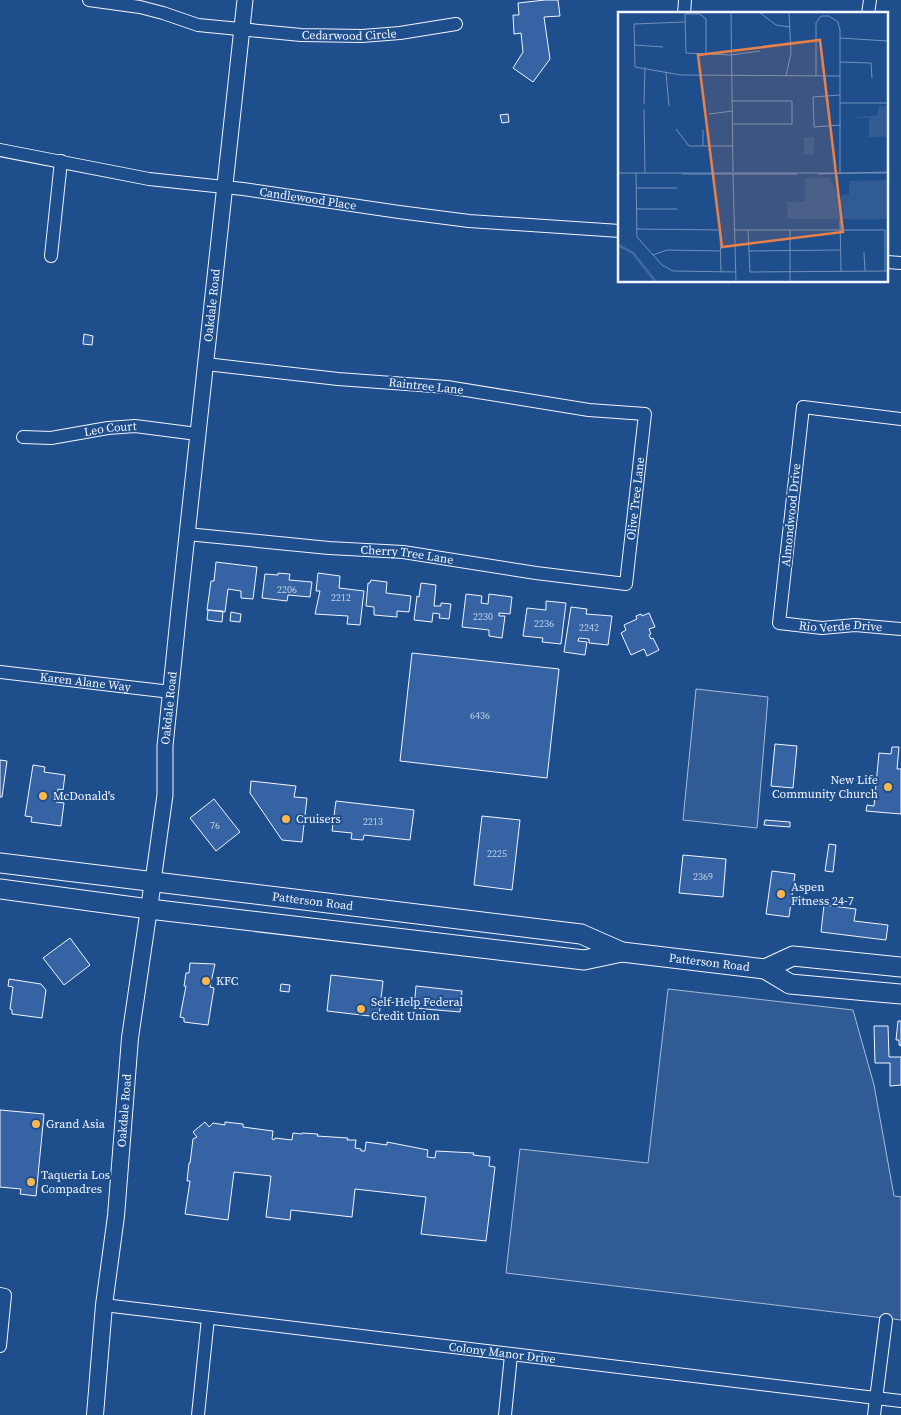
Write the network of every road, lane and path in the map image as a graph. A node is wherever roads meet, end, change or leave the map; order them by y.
1 (90, 0) edge
2 (245, 0) edge
3 (456, 24) dead end
4 (242, 30) junction
5 (0, 150) edge
6 (62, 161) junction
7 (224, 187) junction
8 (618, 231) edge
9 (51, 256) dead end
10 (888, 262) edge
11 (901, 263) edge
12 (206, 364) junction
13 (645, 414) joint
14 (901, 419) edge
15 (197, 434) junction
16 (23, 437) dead end
17 (187, 534) junction
18 (626, 584) joint
19 (779, 623) joint
20 (901, 628) edge
21 (0, 672) edge
22 (171, 692) junction
23 (0, 862) edge
24 (153, 881) junction
25 (0, 889) edge
26 (148, 910) junction
27 (622, 952) junction
28 (901, 967) edge
29 (765, 969) junction
30 (901, 994) edge
31 (3, 1295) edge
32 (104, 1305) junction
33 (208, 1318) junction
34 (886, 1320) dead end
35 (0, 1346) edge
36 (512, 1355) junction
37 (875, 1398) junction
38 (901, 1401) edge
39 (95, 1415) edge
40 (198, 1415) edge
41 (505, 1415) edge
42 (874, 1415) edge

1 - 4 street, Cedarwood Circle
2 - 4 street, Oakdale Road
3 - 4 street, Cedarwood Circle
4 - 7 street, Oakdale Road
5 - 6 street, Candlewood Place
6 - 7 street, Candlewood Place
6 - 9 street
7 - 8 street, Candlewood Place
7 - 12 street, Oakdale Road
10 - 11 street
12 - 13 street, Raintree Lane
12 - 15 street, Oakdale Road
13 - 18 street, Olive Tree Lane
14 - 19 street, Almondwood Drive
15 - 16 street, Leo Court
15 - 17 street, Oakdale Road
17 - 18 street, Cherry Tree Lane
17 - 22 street, Oakdale Road
19 - 20 street, Rio Verde Drive
21 - 22 street, Karen Alane Way
22 - 24 street, Oakdale Road
23 - 24 main road, Patterson Road
24 - 26 main road, Oakdale Road
24 - 27 main road, Patterson Road
25 - 26 main road, Patterson Road
26 - 27 main road, Patterson Road
26 - 32 main road, Oakdale Road
27 - 29 main road, Patterson Road
28 - 29 main road, Patterson Road
29 - 30 main road, Patterson Road
31 - 35 street
32 - 33 street, Colony Manor Drive
32 - 39 main road, Oakdale Road
33 - 36 street, Colony Manor Drive
33 - 40 street
34 - 37 street
36 - 37 street, Colony Manor Drive
36 - 41 street
37 - 38 street, Colony Manor Drive
37 - 42 street

